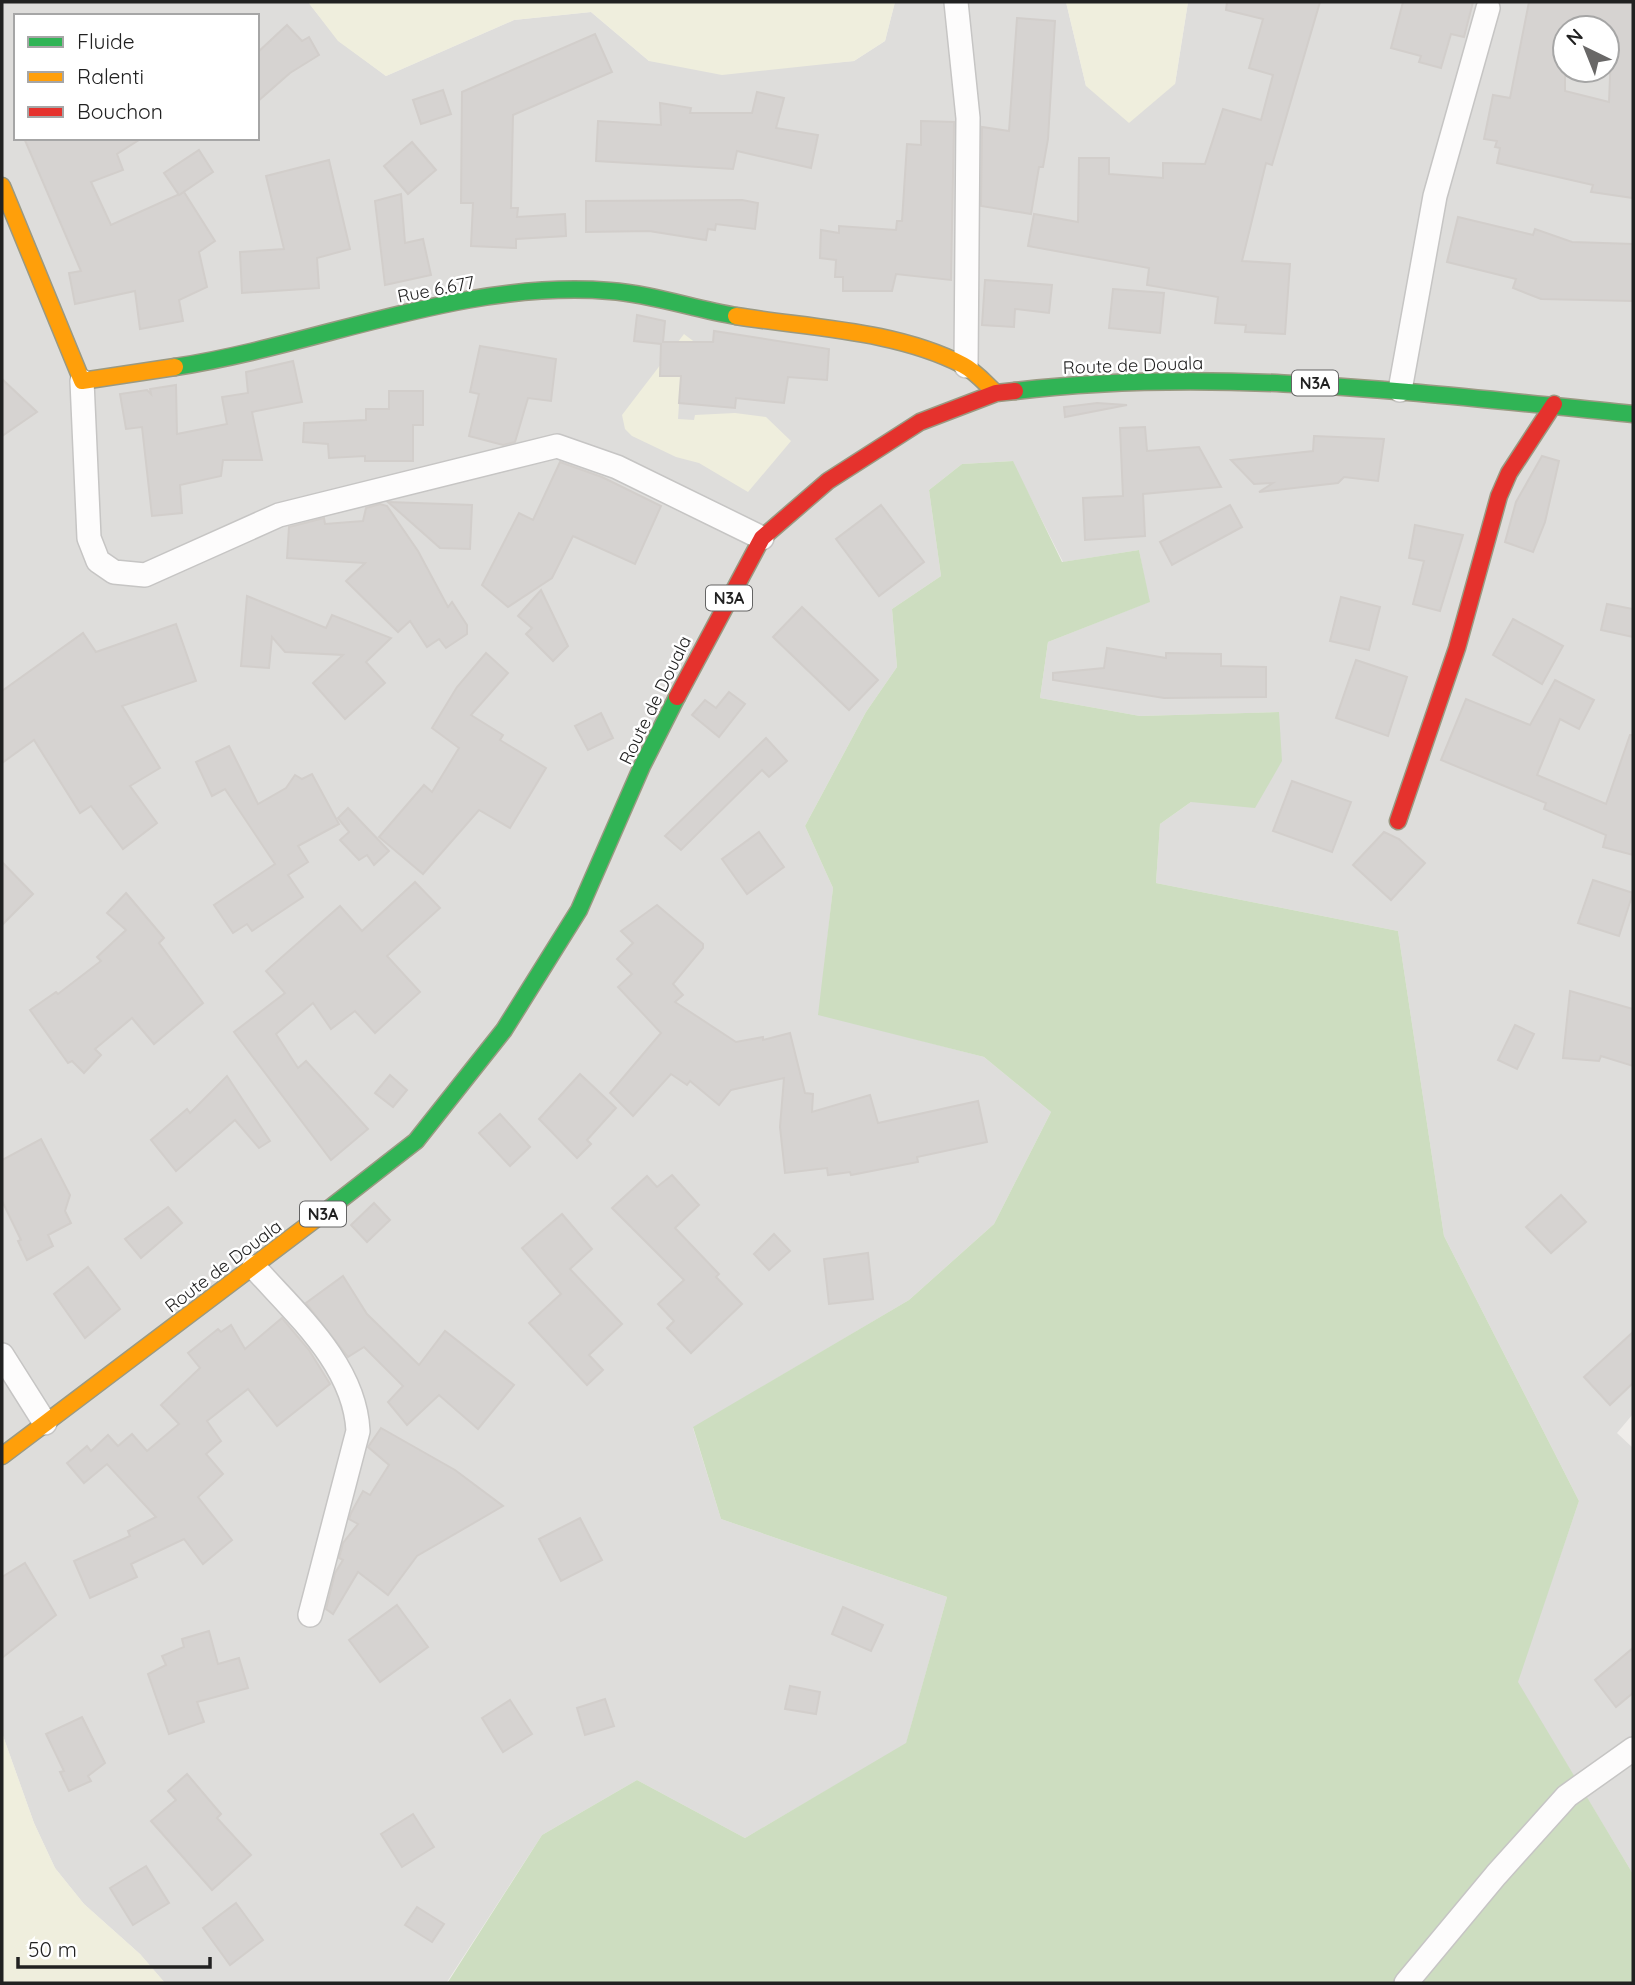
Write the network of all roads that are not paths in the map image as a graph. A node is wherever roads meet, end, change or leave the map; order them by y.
1 (956, 2) edge
2 (1488, 8) dead end
3 (2, 186) edge
4 (966, 366) junction
5 (82, 381) junction
6 (1400, 390) junction
7 (996, 393) junction
8 (1554, 404) junction
9 (1633, 414) edge
10 (762, 538) junction
11 (1398, 821) dead end
12 (254, 1267) junction
13 (2, 1355) edge
14 (44, 1423) junction
15 (2, 1456) edge
16 (310, 1615) dead end
17 (1633, 1749) edge
18 (1406, 1983) edge

1 - 4 street
2 - 6 street
3 - 5 main road
4 - 5 main road, Rue 6.677
4 - 7 main road, Rue 6.677
5 - 10 street
6 - 7 main road, Route de Douala / N3A
6 - 8 main road, Route de Douala / N3A
7 - 10 main road, Route de Douala / N3A
8 - 9 main road, Route de Douala / N3A
8 - 11 main road
10 - 12 main road, Route de Douala / N3A
12 - 14 main road, Route de Douala / N3A
12 - 16 street
13 - 14 street
14 - 15 main road, Route de Douala / N3A
17 - 18 street

